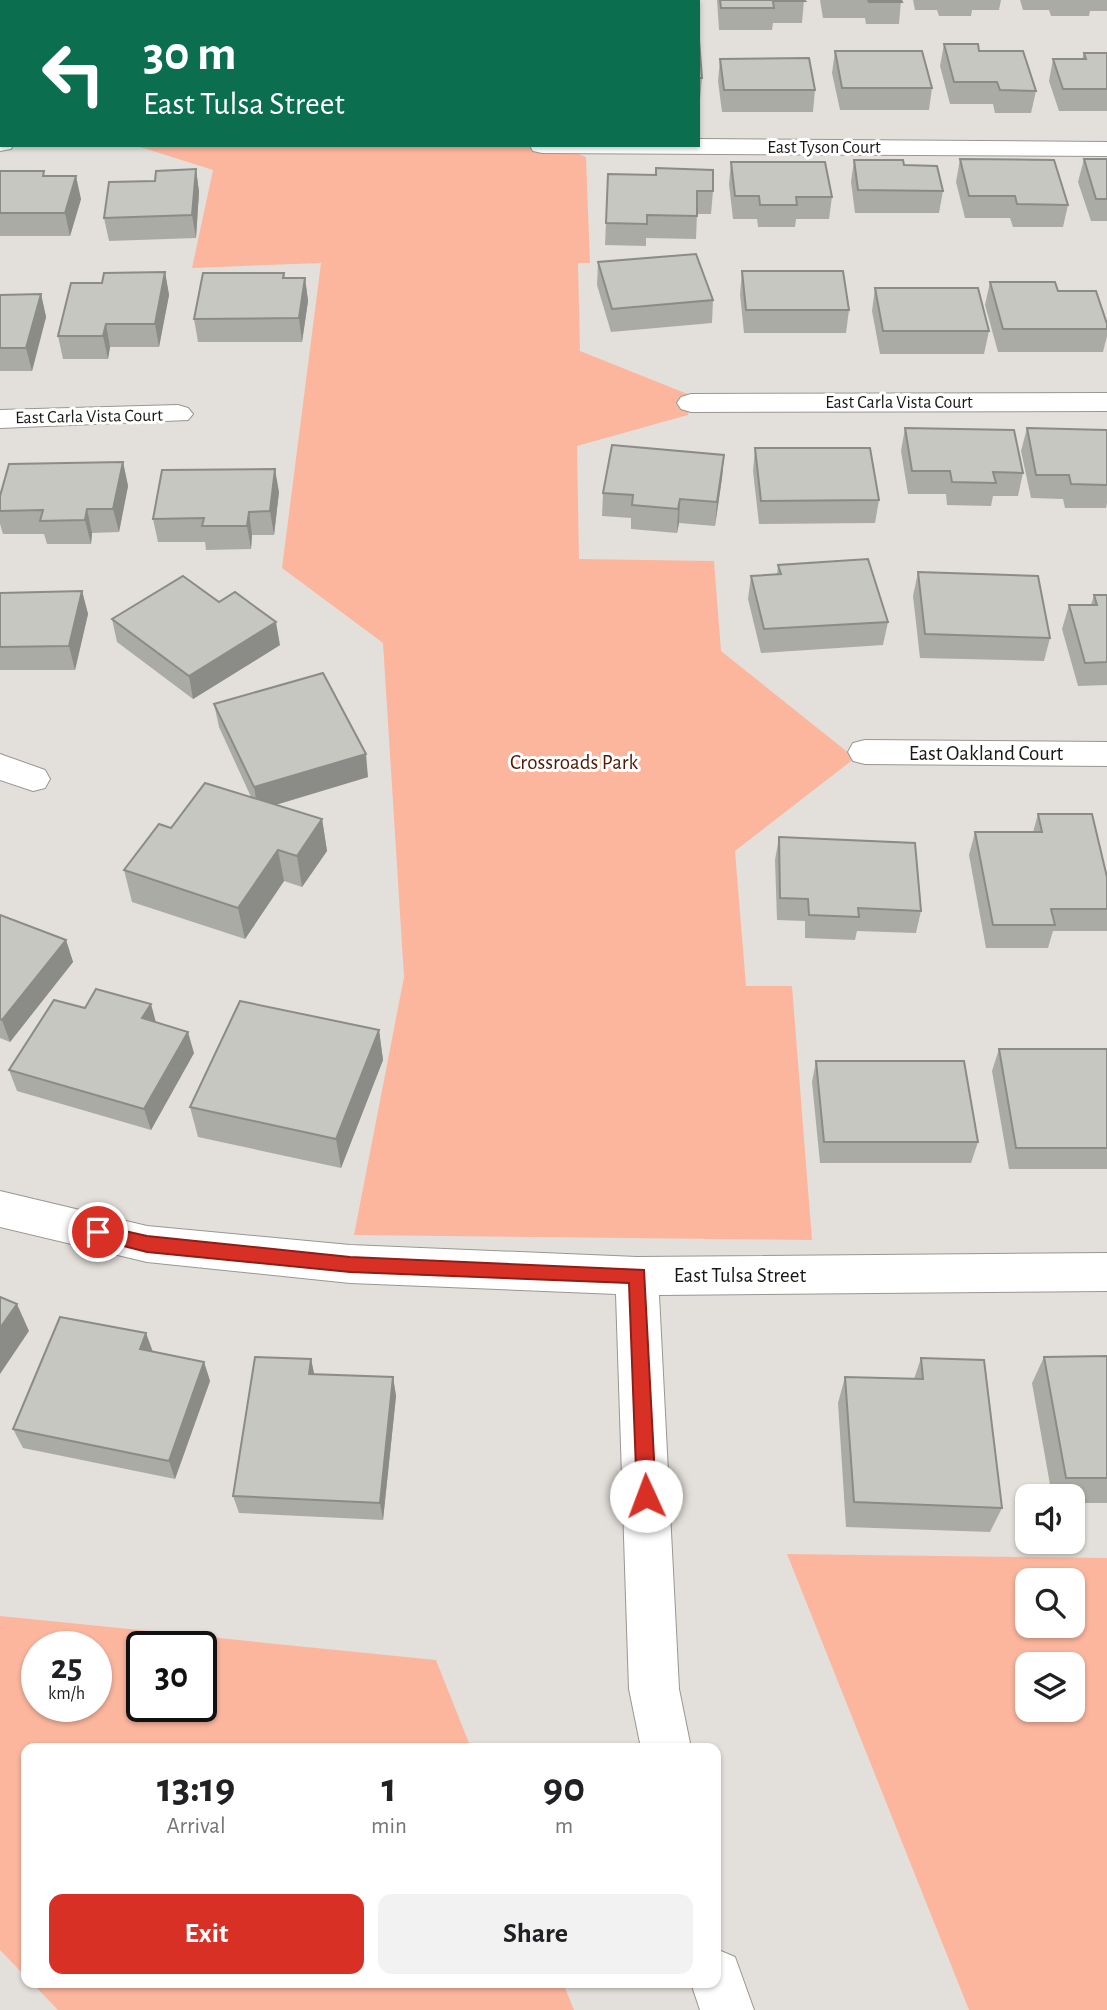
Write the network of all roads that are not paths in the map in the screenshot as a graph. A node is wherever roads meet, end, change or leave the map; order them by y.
1 (700, 147) edge
2 (1107, 149) edge
3 (691, 402) dead end
4 (1107, 402) edge
5 (178, 414) dead end
6 (0, 418) edge
7 (865, 752) dead end
8 (1107, 754) edge
9 (0, 766) edge
10 (33, 779) dead end
11 (0, 1209) edge
12 (1107, 1272) edge
13 (637, 1276) junction
14 (665, 1743) edge
15 (720, 1988) edge
16 (727, 2010) edge

1 - 2 street, East Tyson Court
3 - 4 street, East Carla Vista Court
5 - 6 street, East Carla Vista Court
7 - 8 street, East Oakland Court
9 - 10 street
11 - 13 street, East Tulsa Street
12 - 13 street, East Tulsa Street
13 - 14 street
15 - 16 street

